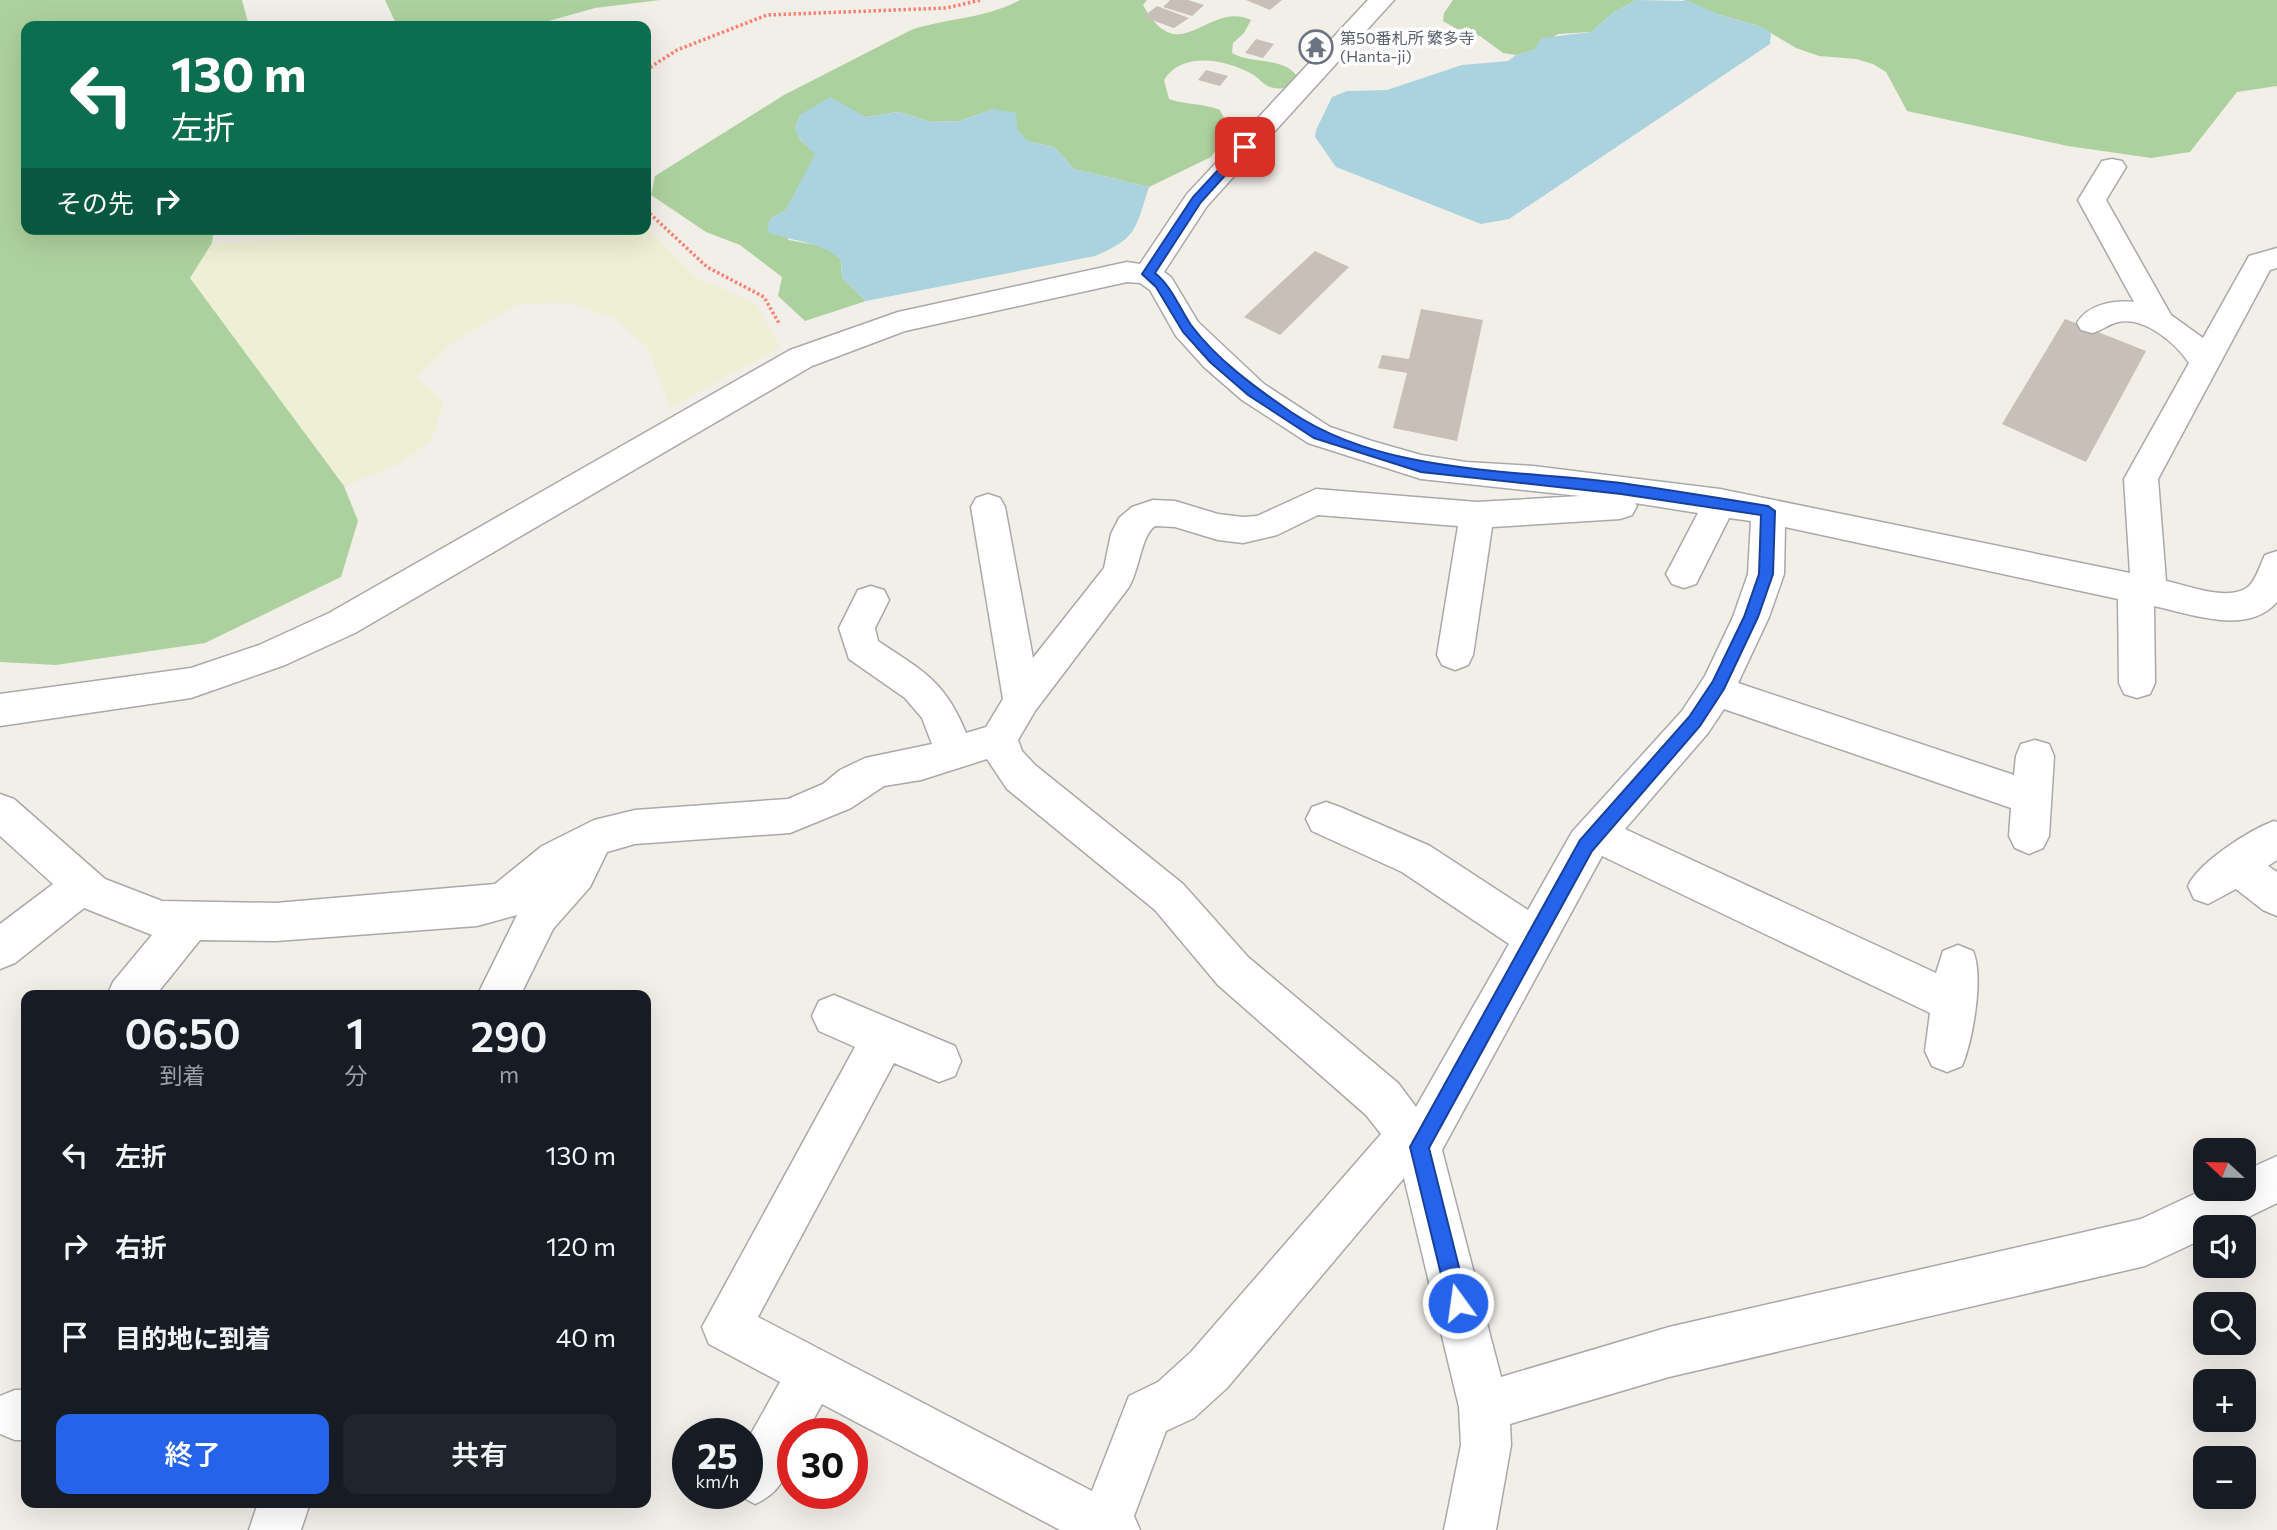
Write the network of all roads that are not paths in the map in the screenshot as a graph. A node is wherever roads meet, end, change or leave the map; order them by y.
1 (1382, 0) edge
2 (2112, 167) dead end
3 (2277, 258) edge
4 (1148, 274) junction
5 (2160, 321) junction
6 (2092, 323) dead end
7 (2204, 362) junction
8 (1668, 498) junction
9 (1720, 502) junction
10 (988, 507) dead end
11 (1768, 511) junction
12 (1478, 515) junction
13 (2277, 565) edge
14 (1684, 574) dead end
15 (2143, 588) junction
16 (871, 600) dead end
17 (1455, 655) dead end
18 (2137, 682) dead end
19 (1715, 691) junction
20 (1022, 700) junction
21 (0, 710) edge
22 (999, 739) junction
23 (954, 752) junction
24 (2035, 756) dead end
25 (2031, 798) junction
26 (0, 811) edge
27 (1326, 818) dead end
28 (1596, 834) junction
29 (2029, 836) dead end
30 (594, 838) junction
31 (2274, 839) dead end
32 (83, 885) junction
33 (2277, 897) edge
34 (190, 921) junction
35 (1535, 938) junction
36 (0, 949) edge
37 (133, 990) edge
38 (501, 990) edge
39 (834, 1016) dead end
40 (885, 1036) junction
41 (1947, 1051) dead end
42 (939, 1061) dead end
43 (1415, 1141) junction
44 (2277, 1179) edge
45 (812, 1372) junction
46 (1484, 1407) junction
47 (763, 1463) edge
48 (282, 1508) edge
49 (1109, 1528) edge
50 (275, 1530) edge
51 (1470, 1530) edge

1 - 4 street
2 - 5 street
3 - 7 street
4 - 8 street
4 - 21 street
5 - 6 street
5 - 7 street
7 - 15 street
8 - 9 street
8 - 12 street
9 - 11 street
9 - 14 street
10 - 20 street
11 - 15 street
11 - 19 street
12 - 17 street
12 - 20 street
13 - 15 street
15 - 18 street
16 - 23 street
19 - 25 street
19 - 28 street
20 - 22 street
22 - 23 street
22 - 43 street
23 - 30 street
24 - 25 street
25 - 29 street
26 - 32 street
27 - 35 street
28 - 35 street
28 - 41 street
30 - 34 street
30 - 38 street
31 - 33 street
32 - 34 street
32 - 36 street
34 - 37 street
35 - 43 street
39 - 40 street
40 - 42 street
40 - 45 street
43 - 46 street
43 - 49 street
44 - 46 street
45 - 47 street
45 - 49 street
46 - 51 street
48 - 50 street

